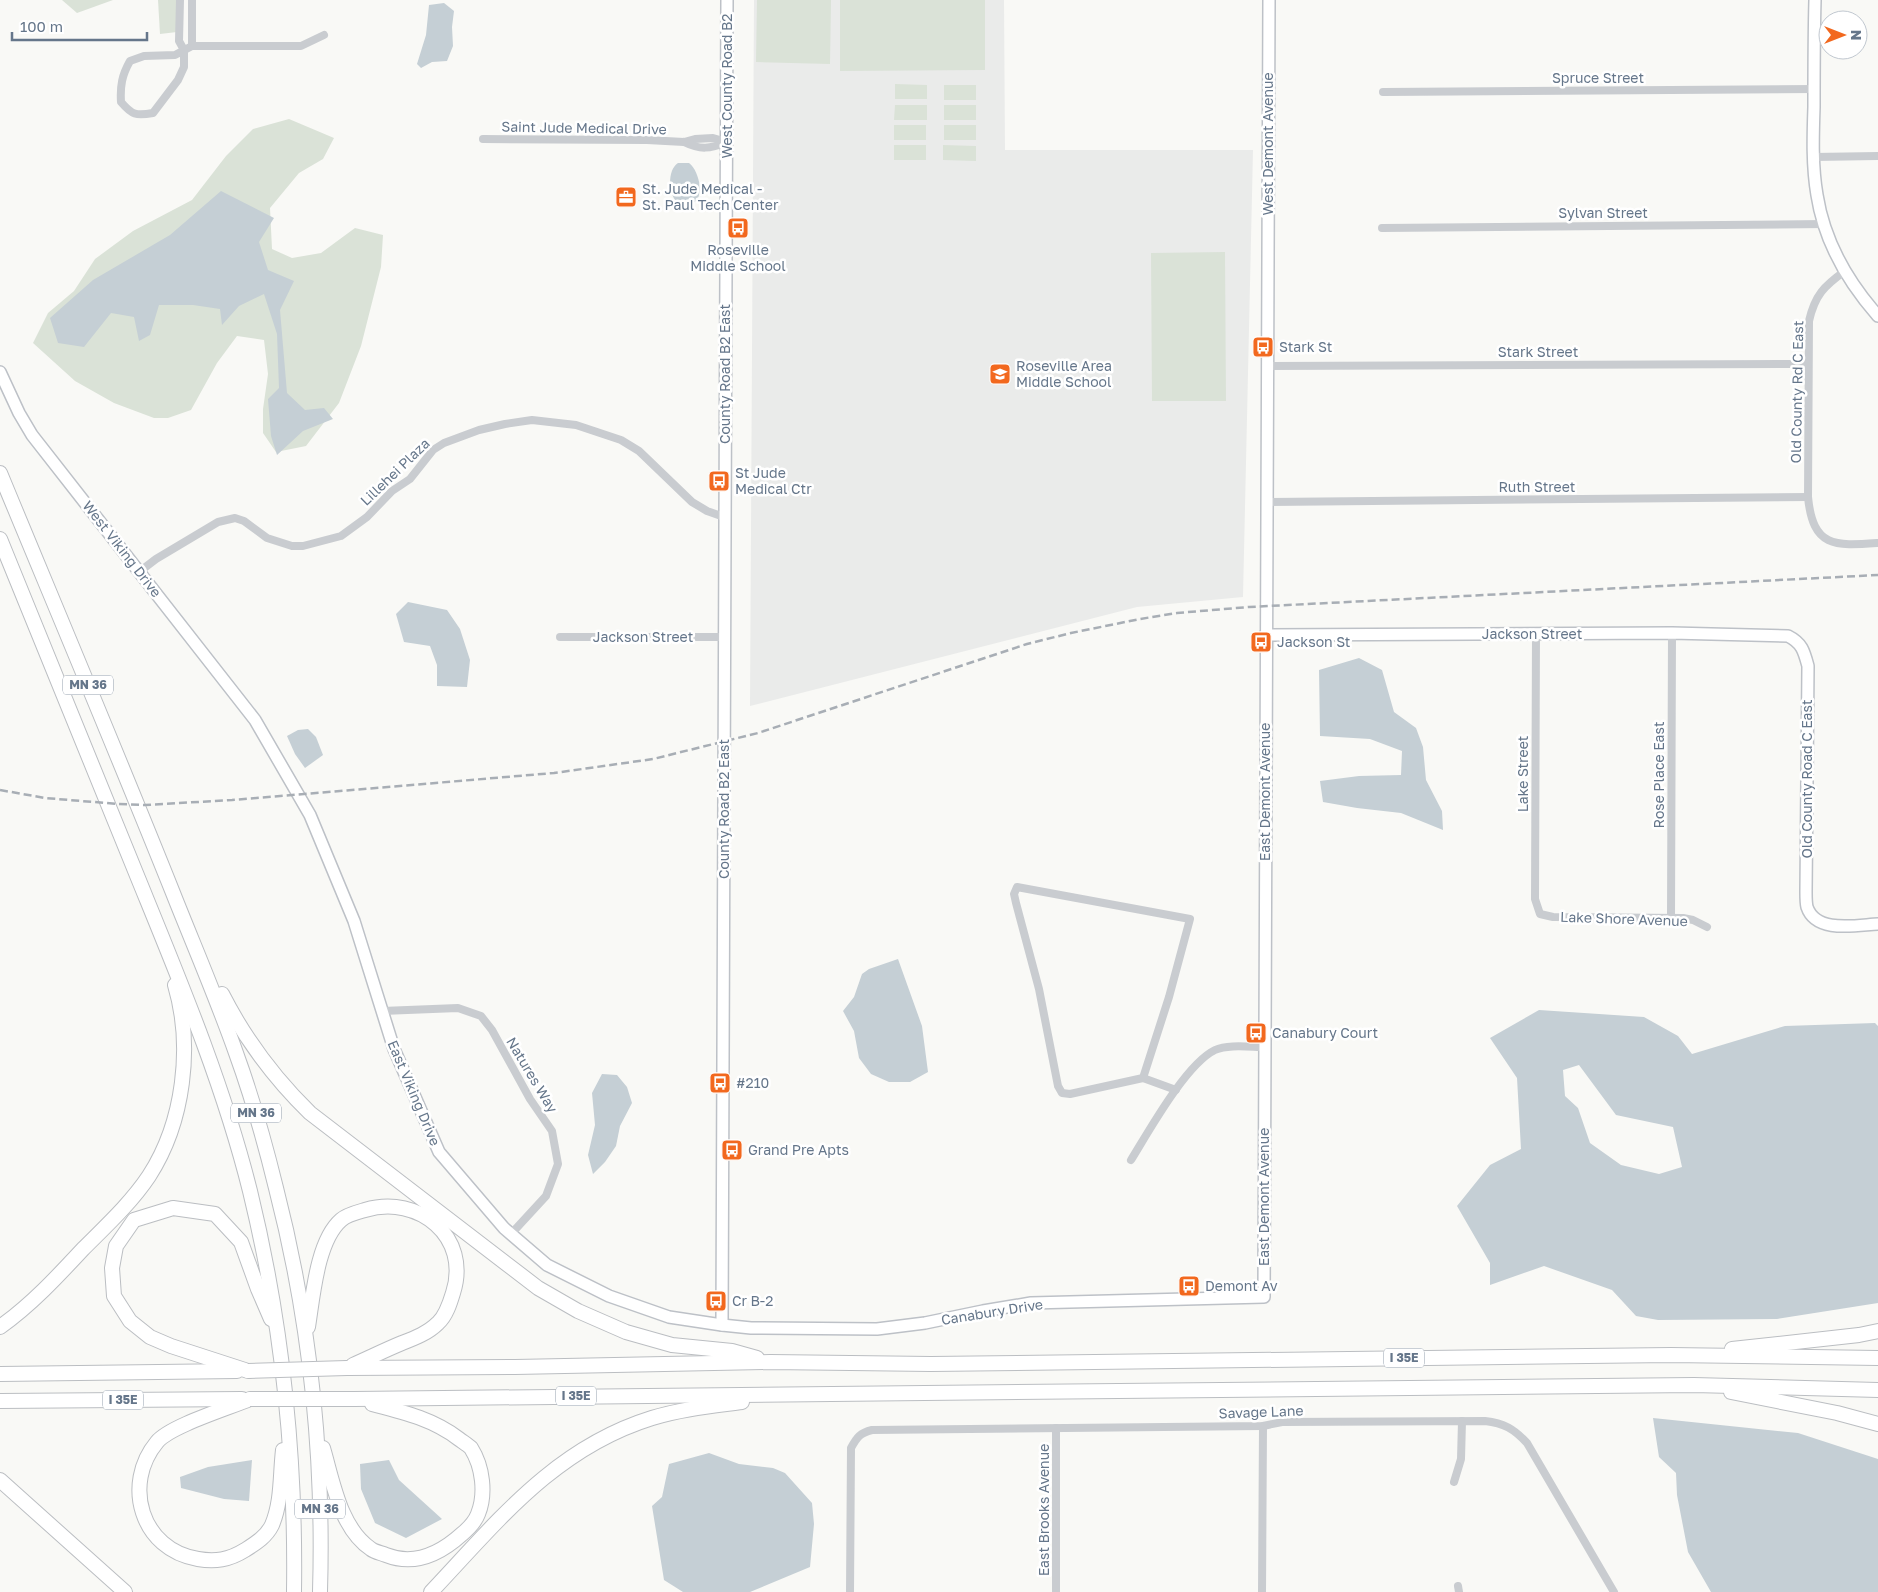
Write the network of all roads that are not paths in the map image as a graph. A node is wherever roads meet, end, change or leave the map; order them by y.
1 (180, 0) edge
2 (192, 0) edge
3 (727, 0) edge
4 (1269, 0) edge
5 (1815, 0) edge
6 (324, 35) dead end
7 (192, 46) junction
8 (184, 50) junction
9 (1814, 89) junction
10 (1382, 92) dead end
11 (483, 139) dead end
12 (727, 142) junction
13 (1878, 156) edge
14 (1813, 157) junction
15 (1824, 224) junction
16 (1382, 228) dead end
17 (1845, 272) junction
18 (1267, 287) joint
19 (726, 293) joint
20 (1878, 316) edge
21 (1808, 364) junction
22 (1267, 366) junction
23 (0, 372) edge
24 (0, 473) edge
25 (1808, 497) junction
26 (1266, 502) junction
27 (724, 517) junction
28 (0, 539) edge
29 (1878, 543) edge
30 (139, 572) junction
31 (1672, 633) junction
32 (1536, 634) junction
33 (1265, 635) junction
34 (560, 637) dead end
35 (725, 637) junction
36 (1798, 641) joint
37 (255, 720) joint
38 (175, 897) junction
39 (1540, 914) joint
40 (154, 917) junction
41 (1671, 918) junction
42 (1878, 924) edge
43 (1707, 927) dead end
44 (382, 1010) junction
45 (1265, 1047) junction
46 (1143, 1078) junction
47 (1176, 1090) junction
48 (1131, 1160) dead end
49 (511, 1234) junction
50 (1264, 1297) joint
51 (722, 1325) junction
52 (0, 1327) edge
53 (1878, 1331) edge
54 (278, 1337) junction
55 (306, 1337) junction
56 (1671, 1355) junction
57 (1878, 1358) edge
58 (770, 1362) junction
59 (350, 1367) junction
60 (244, 1370) junction
61 (0, 1374) edge
62 (1694, 1385) junction
63 (1878, 1390) edge
64 (798, 1394) junction
65 (354, 1399) junction
66 (247, 1400) junction
67 (0, 1402) edge
68 (287, 1417) junction
69 (1462, 1421) junction
70 (1878, 1424) edge
71 (316, 1426) junction
72 (1263, 1426) junction
73 (1056, 1428) junction
74 (0, 1480) edge
75 (1454, 1482) dead end
76 (125, 1592) edge
77 (294, 1592) edge
78 (320, 1592) edge
79 (431, 1592) edge
80 (850, 1592) edge
81 (1056, 1592) edge
82 (1262, 1592) edge
83 (1614, 1592) edge

1 - 8 street
2 - 7 street
3 - 12 street, West County Road B2
4 - 18 street, West Demont Avenue
5 - 9 street
6 - 7 street
7 - 8 street
8 - 8 street
9 - 10 street, Spruce Street
9 - 14 street
11 - 12 street, Saint Jude Medical Drive
12 - 19 street, West County Road B2
13 - 14 street
14 - 15 street
15 - 16 street, Sylvan Street
15 - 17 street
17 - 20 street
17 - 21 street, Old County Rd C East
18 - 22 street, East Demont Avenue
19 - 27 street, County Road B2 East
21 - 22 street, Stark Street
21 - 25 street, Old County Rd C East
22 - 26 street, East Demont Avenue
23 - 30 street, West Viking Drive
24 - 38 highway, MN 36
25 - 26 street, Ruth Street
25 - 29 street, Old County Rd C East
26 - 33 street, East Demont Avenue
27 - 30 street, Lillehei Plaza
27 - 35 street, County Road B2 East
28 - 40 highway, MN 36
30 - 37 street, West Viking Drive
31 - 32 street, Jackson Street
31 - 36 street, Jackson Street
31 - 41 street, Rose Place East
32 - 33 street, Jackson Street
32 - 39 street, Lake Street
33 - 45 street, East Demont Avenue
34 - 35 street, Jackson Street
35 - 51 street, County Road B2 East
36 - 42 street, Old County Road C East
37 - 44 street, East Viking Drive
38 - 55 highway, MN 36
38 - 58 highway
39 - 41 street, Lake Shore Avenue
40 - 52 highway
40 - 54 highway, MN 36
41 - 43 street, Lake Shore Avenue
44 - 49 street, East Viking Drive
44 - 49 street, Natures Way
45 - 47 street
45 - 50 street, East Demont Avenue
46 - 46 street
46 - 47 street
47 - 48 street
49 - 51 street, East Viking Drive
50 - 51 street, Canabury Drive
53 - 56 highway
54 - 60 highway
54 - 68 highway, MN 36
55 - 59 highway
55 - 71 highway, MN 36
56 - 57 highway, I 35E
56 - 58 highway, I 35E
58 - 59 highway, I 35E
59 - 60 highway, I 35E, bridge
60 - 61 highway, I 35E
62 - 63 highway, I 35E
62 - 64 highway, I 35E
62 - 70 highway
64 - 65 highway, I 35E
64 - 79 highway
65 - 66 highway, I 35E, bridge
65 - 71 highway
66 - 67 highway, I 35E
66 - 68 highway
68 - 77 highway, MN 36
69 - 72 street, Savage Lane
69 - 75 street
69 - 83 street, Savage Lane
71 - 78 highway, MN 36
72 - 73 street, Savage Lane
72 - 82 street
73 - 80 street, Savage Lane
73 - 81 street, East Brooks Avenue
74 - 76 highway

